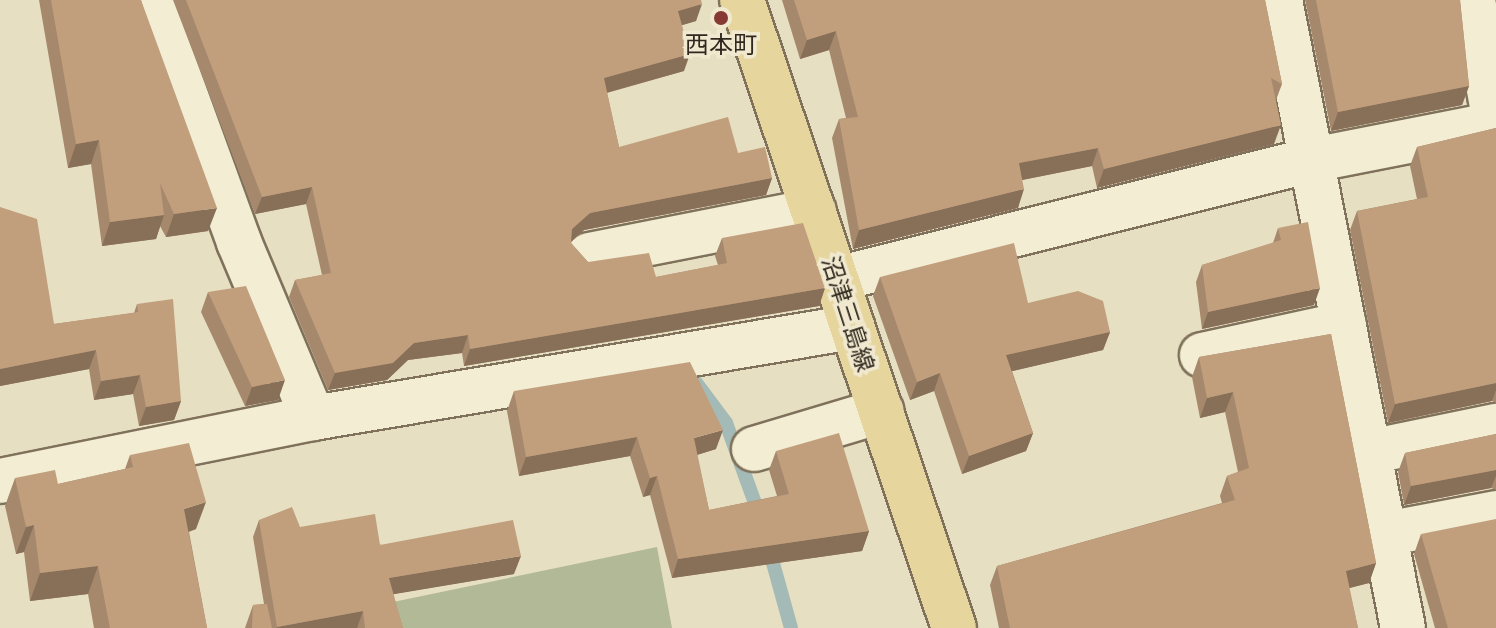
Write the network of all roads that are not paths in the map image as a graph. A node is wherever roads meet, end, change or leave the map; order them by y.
1 (151, 0) edge
2 (742, 0) edge
3 (1280, 0) edge
4 (1473, 0) edge
5 (1495, 124) edge
6 (1312, 160) junction
7 (814, 211) junction
8 (624, 248) dead end
9 (837, 279) junction
10 (1344, 324) junction
11 (852, 327) junction
12 (1202, 355) edge
13 (881, 411) junction
14 (313, 418) junction
15 (1496, 426) edge
16 (754, 449) dead end
17 (1369, 452) junction
18 (0, 481) edge
19 (1496, 513) edge
20 (1385, 534) junction
21 (954, 628) edge
22 (1403, 628) edge

1 - 14 street
2 - 7 main road, 沼津三島線
3 - 6 street
4 - 5 street
5 - 6 street
6 - 9 street
6 - 10 street
7 - 8 street
7 - 9 main road, 沼津三島線
9 - 11 main road, 沼津三島線
10 - 12 street
10 - 17 street
11 - 13 main road, 沼津三島線
11 - 14 street
13 - 16 street
13 - 21 main road, 沼津三島線
14 - 18 street
15 - 17 street
17 - 20 street
19 - 20 street
20 - 22 street

